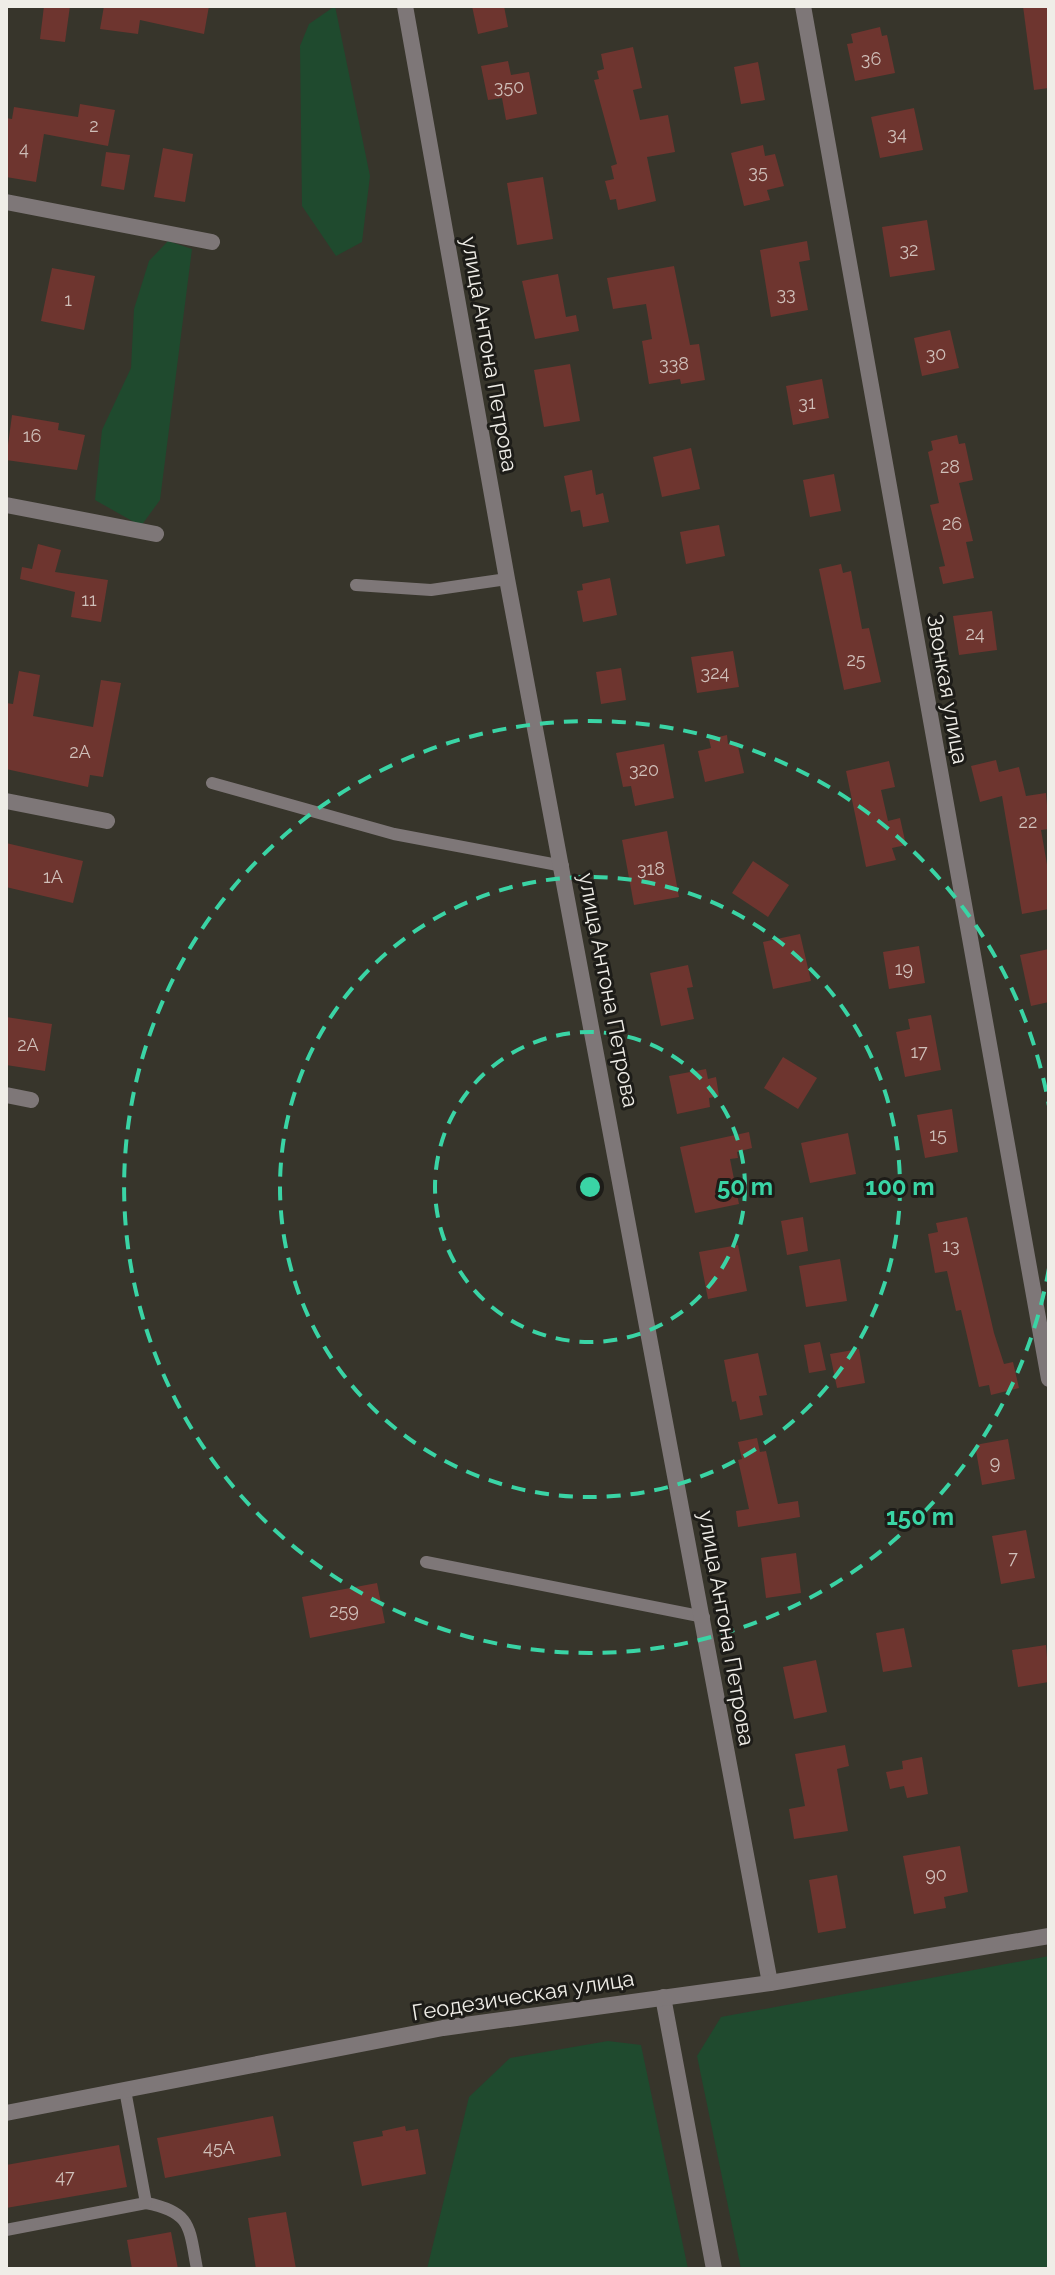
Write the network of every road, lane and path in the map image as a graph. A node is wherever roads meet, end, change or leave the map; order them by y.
1 (405, 6) edge
2 (803, 6) edge
3 (6, 202) edge
4 (212, 242) dead end
5 (6, 505) edge
6 (156, 534) dead end
7 (507, 579) junction
8 (356, 585) dead end
9 (212, 783) dead end
10 (6, 801) edge
11 (107, 821) dead end
12 (563, 866) junction
13 (6, 1095) edge
14 (31, 1100) dead end
15 (1049, 1379) edge
16 (426, 1562) dead end
17 (704, 1617) junction
18 (1049, 1936) edge
19 (770, 1983) junction
20 (663, 1997) junction
21 (125, 2090) junction
22 (6, 2113) edge
23 (146, 2203) junction
24 (6, 2230) edge
25 (197, 2269) edge
26 (714, 2269) edge

1 - 7 street, улица Антона Петрова
2 - 15 street, Звонкая улица
3 - 4 street
5 - 6 street
7 - 8 lane
7 - 12 street, улица Антона Петрова
9 - 12 lane
10 - 11 street
12 - 17 street, улица Антона Петрова
13 - 14 street
16 - 17 lane
17 - 19 street, улица Антона Петрова
18 - 19 street, Геодезическая улица
19 - 20 street, Геодезическая улица
20 - 21 street, Геодезическая улица
20 - 26 street
21 - 22 street, Геодезическая улица
21 - 23 lane
23 - 24 lane
23 - 25 lane

